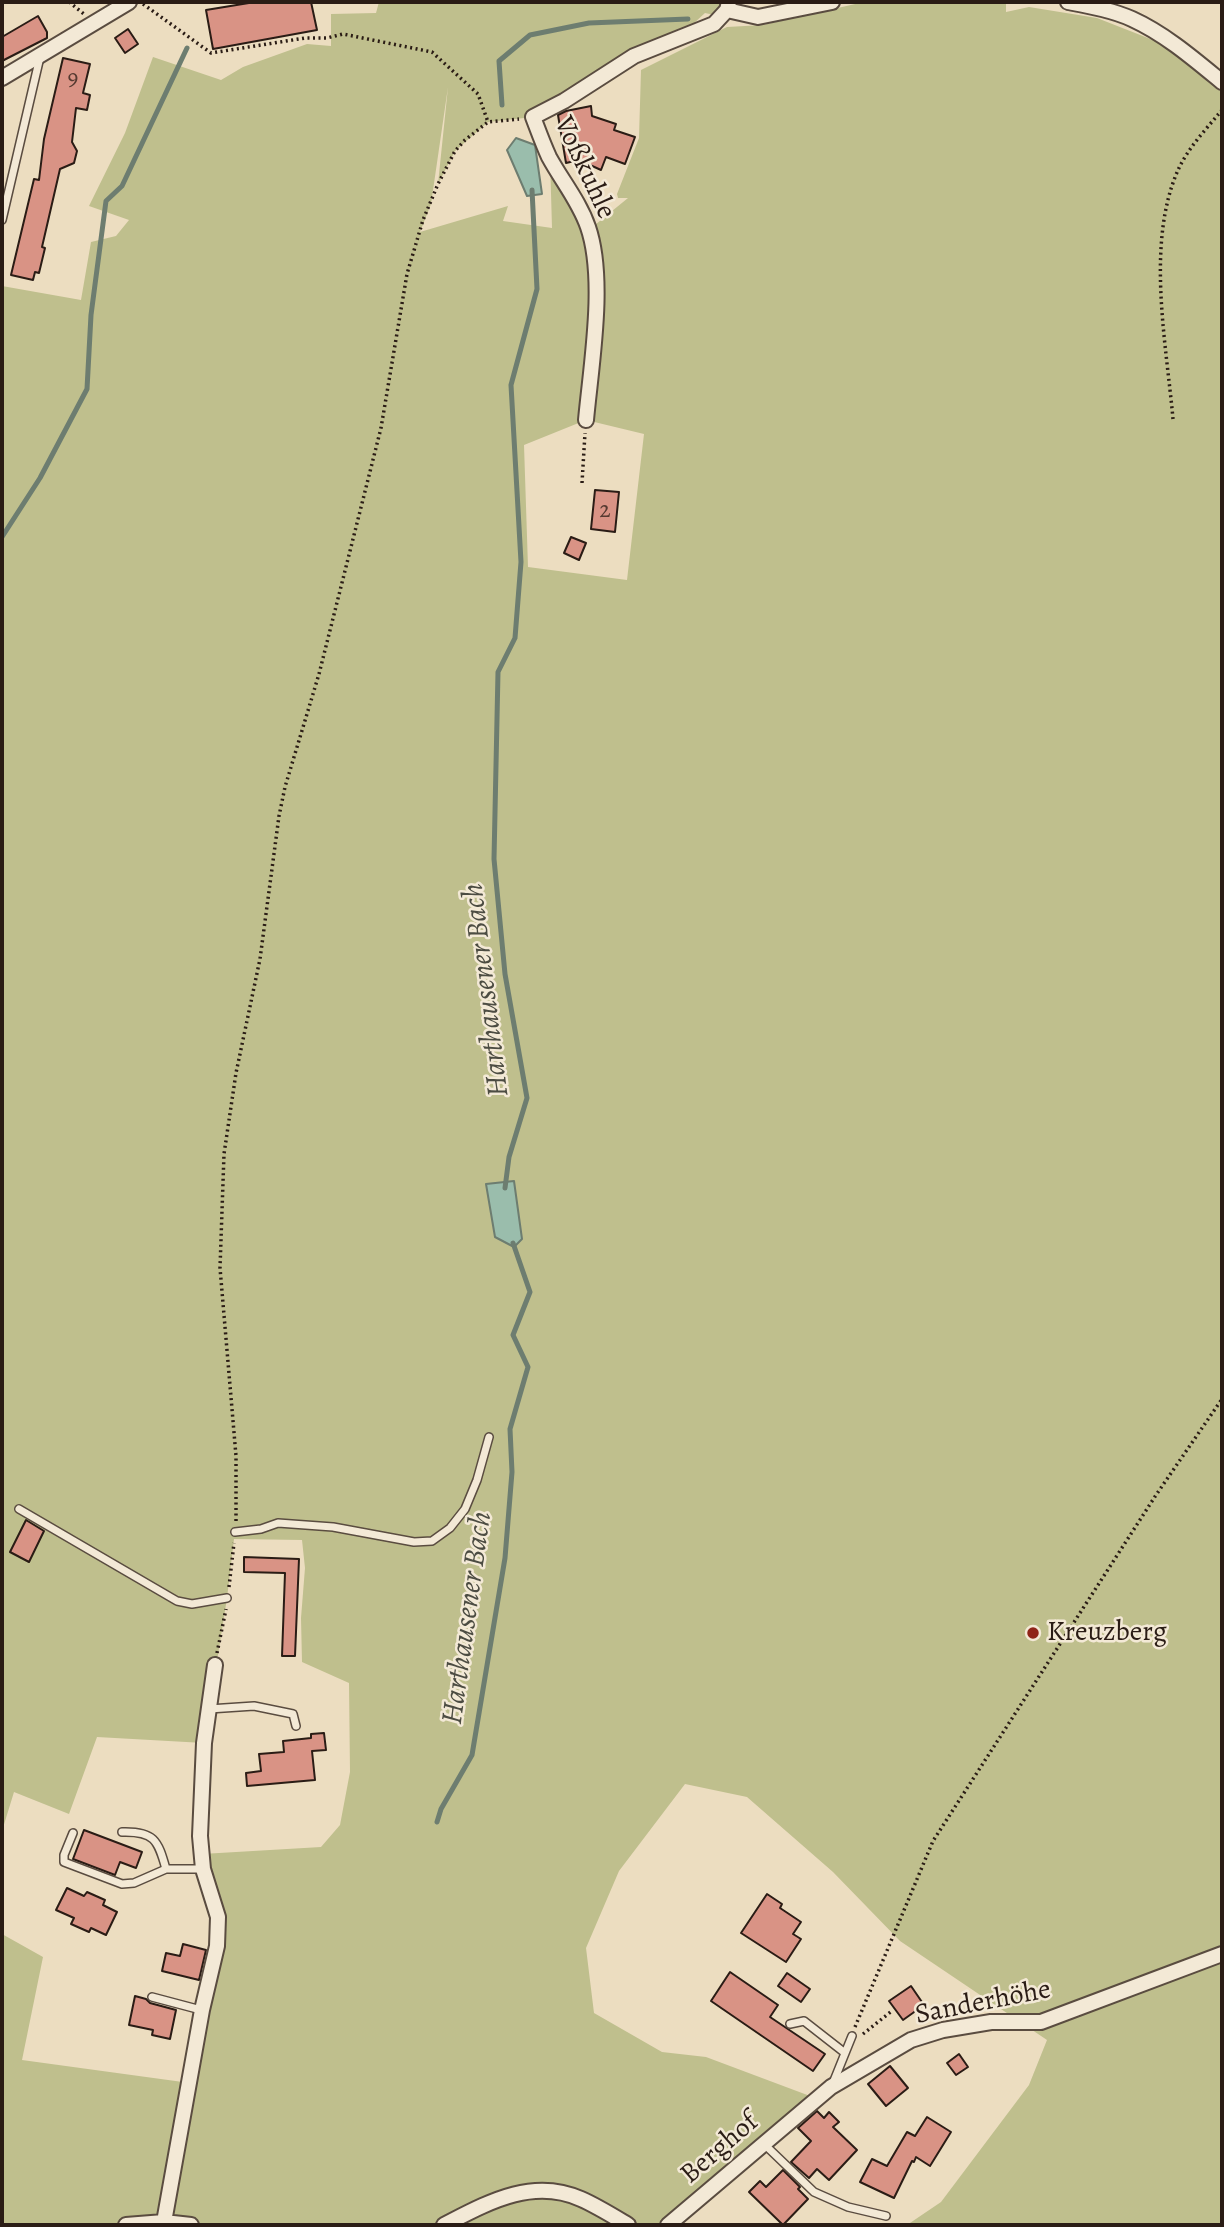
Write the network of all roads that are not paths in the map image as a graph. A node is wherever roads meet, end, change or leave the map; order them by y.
1 (129, 2) edge
2 (832, 2) edge
3 (1068, 2) edge
4 (728, 6) edge
5 (41, 56) junction
6 (2, 78) edge
7 (1222, 82) edge
8 (2, 220) edge
9 (586, 420) road end
10 (489, 1437) dead end
11 (19, 1509) dead end
12 (235, 1532) road end
13 (227, 1598) road end
14 (215, 1665) road end
15 (208, 1709) junction
16 (296, 1726) dead end
17 (122, 1832) dead end
18 (73, 1833) dead end
19 (166, 1869) junction
20 (203, 1869) junction
21 (1222, 1954) edge
22 (152, 1997) dead end
23 (202, 2010) junction
24 (790, 2024) dead end
25 (852, 2037) road end
26 (845, 2053) junction
27 (831, 2087) junction
28 (805, 2109) joint
29 (764, 2143) junction
30 (886, 2216) dead end
31 (164, 2222) junction
32 (126, 2225) edge
33 (191, 2225) edge
34 (444, 2225) edge
35 (628, 2225) edge
36 (668, 2225) edge

1 - 5 street
2 - 4 street
3 - 7 street
4 - 9 street, Voßkuhle
5 - 6 street
5 - 8 lane
10 - 12 lane
11 - 13 lane
14 - 15 street
15 - 16 lane
15 - 20 street
17 - 19 lane
18 - 19 lane
19 - 20 lane
20 - 23 street
21 - 27 street, Sanderhöhe
22 - 23 lane
23 - 31 street
24 - 26 lane
25 - 26 lane
26 - 27 lane
27 - 28 street, Sanderhöhe
28 - 29 street, Berghof
29 - 30 lane
29 - 36 street, Berghof
31 - 32 street
31 - 33 street
34 - 35 street

